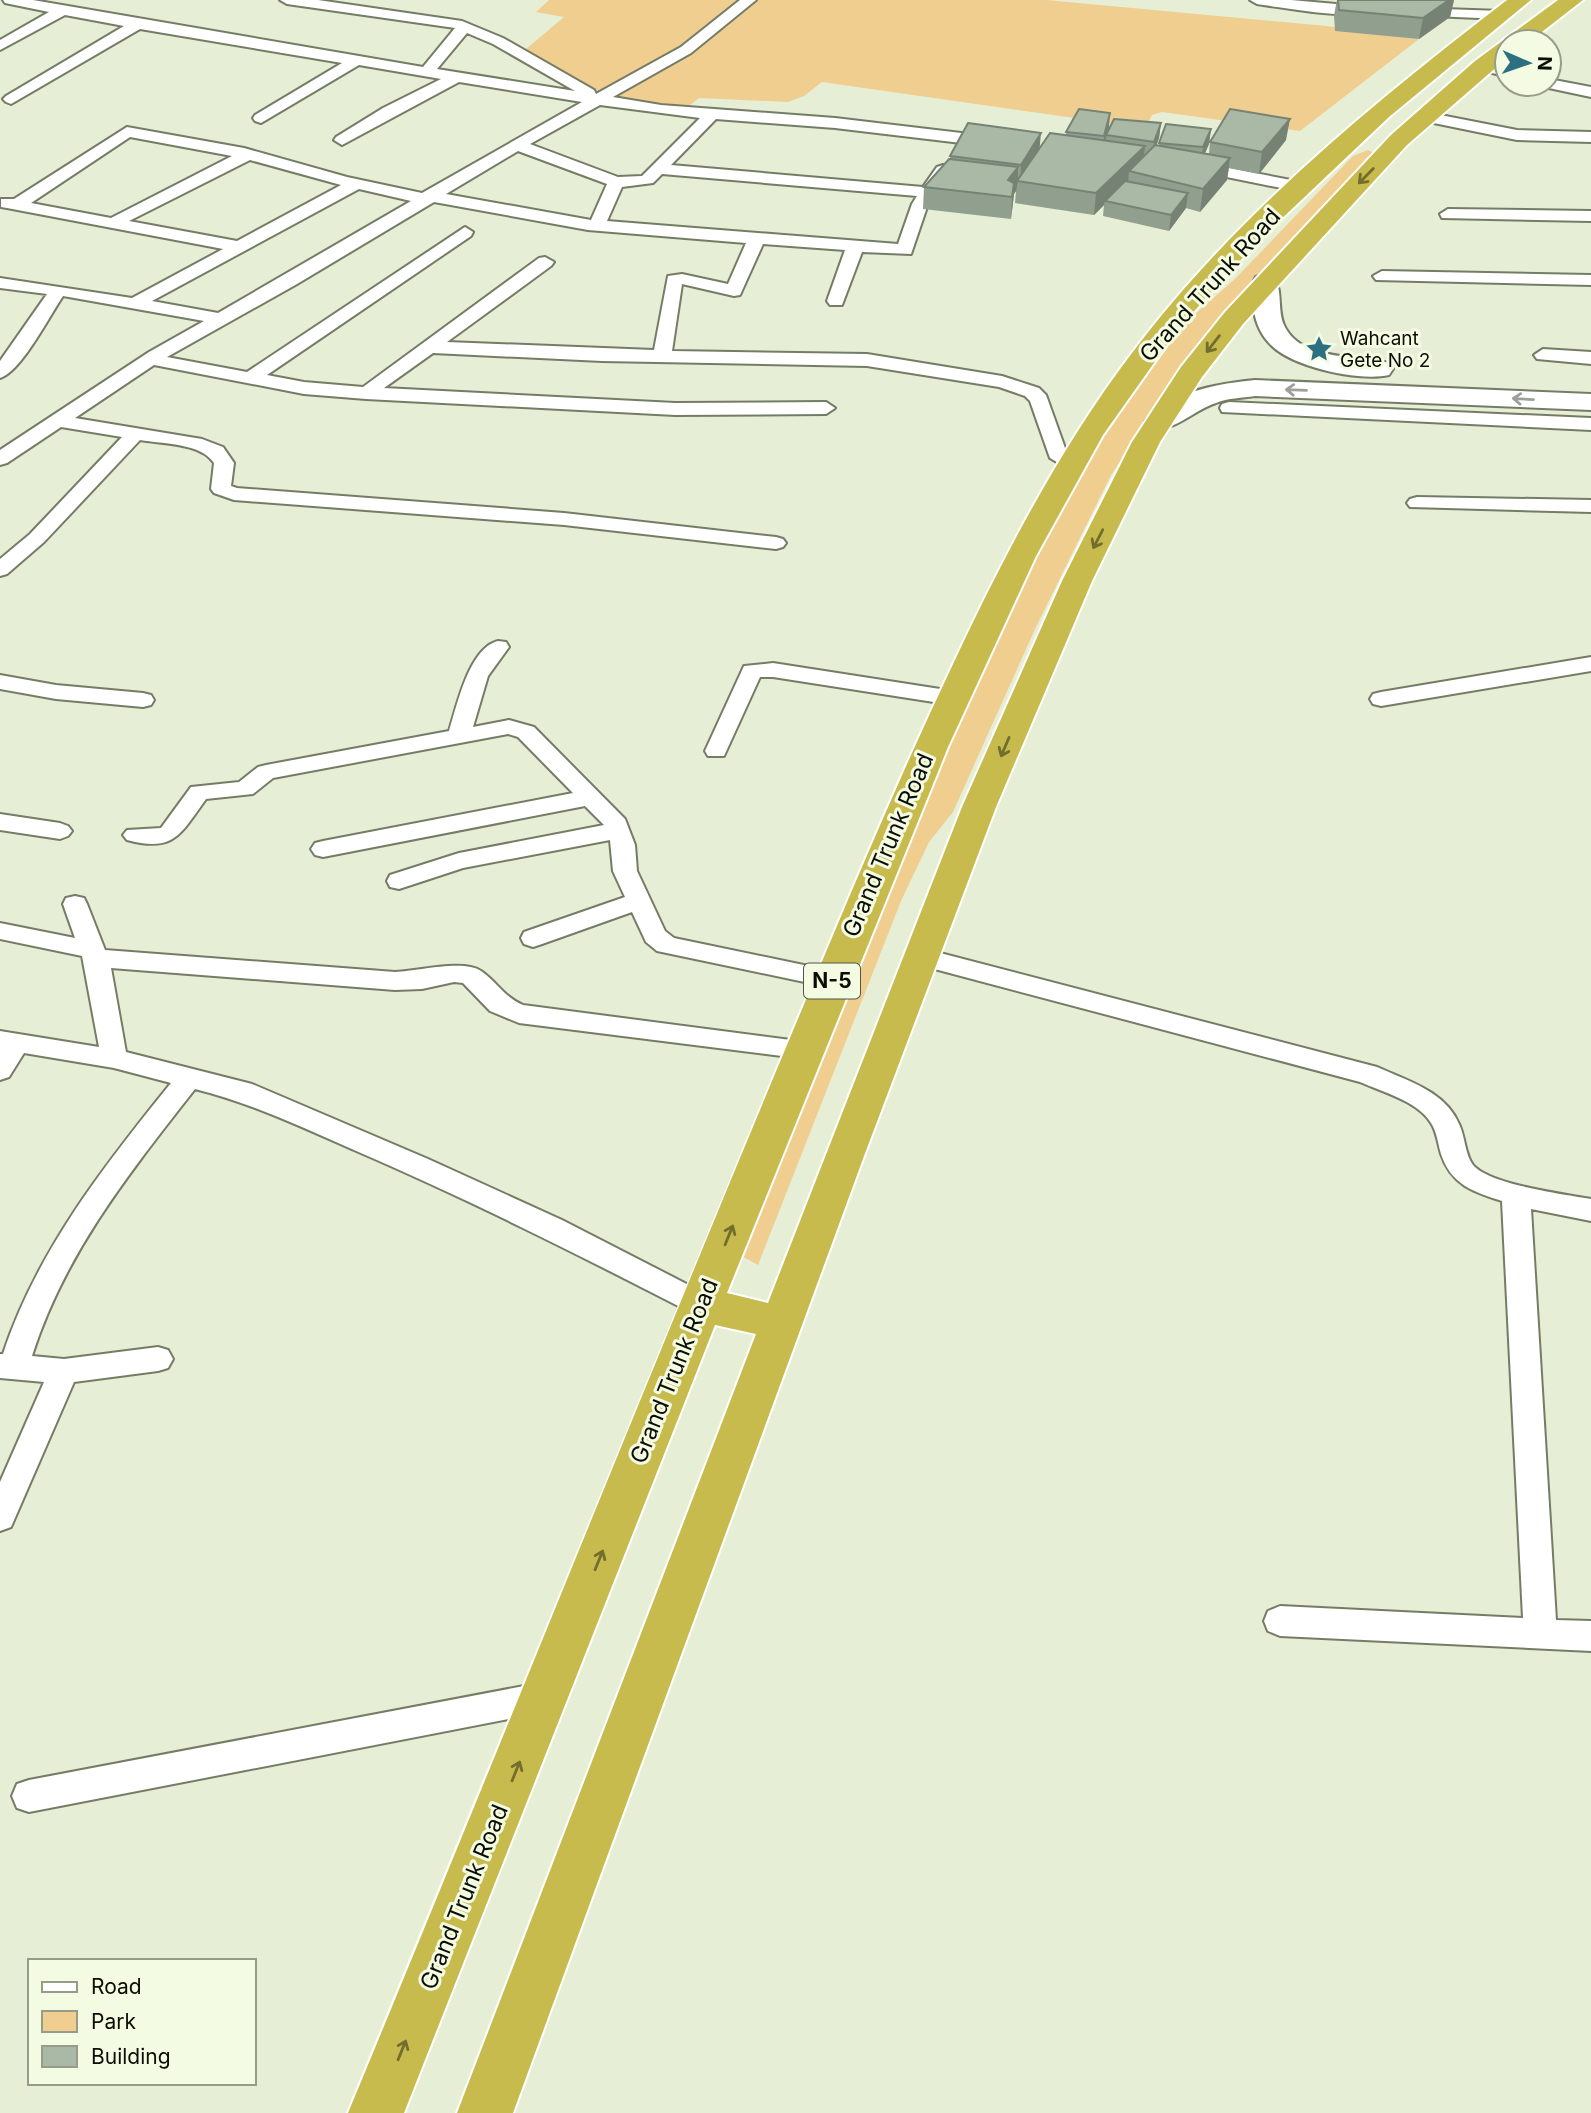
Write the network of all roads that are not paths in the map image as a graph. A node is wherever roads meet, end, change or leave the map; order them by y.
1 (10, 0) edge
2 (287, 0) edge
3 (417, 0) edge
4 (749, 0) edge
5 (1256, 0) edge
6 (1572, 0) edge
7 (38, 2) edge
8 (321, 2) edge
9 (1331, 5) edge
10 (62, 10) junction
11 (405, 16) junction
12 (139, 23) junction
13 (464, 27) junction
14 (1526, 28) edge
15 (1493, 37) edge
16 (0, 46) edge
17 (1493, 48) edge
18 (1493, 52) edge
19 (357, 60) junction
20 (426, 72) junction
21 (456, 77) junction
22 (1563, 87) edge
23 (1591, 92) edge
24 (12, 99) dead end
25 (600, 99) junction
26 (711, 116) junction
27 (261, 118) dead end
28 (1361, 129) junction
29 (1412, 129) junction
30 (1591, 137) edge
31 (342, 140) dead end
32 (1006, 144) edge
33 (517, 145) junction
34 (958, 150) junction
35 (248, 154) junction
36 (1180, 165) edge
37 (658, 169) junction
38 (616, 182) junction
39 (356, 184) junction
40 (1301, 187) junction
41 (928, 192) junction
42 (427, 197) junction
43 (8, 204) edge
44 (1448, 215) dead end
45 (1591, 216) edge
46 (111, 225) junction
47 (597, 226) junction
48 (465, 232) dead end
49 (757, 238) junction
50 (855, 246) junction
51 (239, 247) junction
52 (545, 262) dead end
53 (1382, 276) dead end
54 (1591, 280) edge
55 (1265, 282) junction
56 (0, 283) edge
57 (58, 290) junction
58 (835, 301) dead end
59 (134, 304) junction
60 (221, 319) junction
61 (429, 347) junction
62 (1543, 355) dead end
63 (662, 356) junction
64 (1591, 358) edge
65 (151, 359) junction
66 (4, 363) edge
67 (248, 379) junction
68 (1591, 380) edge
69 (366, 393) junction
70 (1591, 402) edge
71 (826, 408) dead end
72 (1229, 408) dead end
73 (58, 421) junction
74 (1159, 422) junction
75 (1565, 423) joint
76 (1591, 424) edge
77 (136, 433) junction
78 (0, 459) edge
79 (1072, 465) junction
80 (1417, 503) dead end
81 (1591, 506) edge
82 (776, 543) dead end
83 (0, 570) edge
84 (498, 647) dead end
85 (1591, 664) edge
86 (0, 682) edge
87 (953, 698) junction
88 (1381, 699) dead end
89 (143, 700) dead end
90 (459, 737) junction
91 (716, 751) dead end
92 (591, 797) junction
93 (0, 822) edge
94 (619, 830) junction
95 (60, 831) dead end
96 (135, 835) dead end
97 (323, 849) dead end
98 (399, 881) dead end
99 (638, 901) junction
100 (75, 904) dead end
101 (0, 931) edge
102 (533, 938) dead end
103 (93, 954) junction
104 (921, 957) junction
105 (833, 979) junction
106 (8, 1041) edge
107 (805, 1050) junction
108 (114, 1059) junction
109 (0, 1070) edge
110 (189, 1077) junction
111 (1516, 1194) junction
112 (1591, 1210) edge
113 (700, 1304) junction
114 (781, 1322) junction
115 (158, 1359) dead end
116 (7, 1366) edge
117 (64, 1371) junction
118 (0, 1517) edge
119 (1280, 1622) dead end
120 (1540, 1634) junction
121 (1591, 1636) edge
122 (545, 1697) junction
123 (29, 1796) dead end
124 (376, 2113) edge
125 (485, 2113) edge

1 - 7 street
2 - 8 street
3 - 11 street
4 - 25 street
5 - 9 street
6 - 14 highway, Grand Trunk Road / N-5
7 - 10 street
8 - 11 street
9 - 15 street
10 - 12 street
10 - 16 street
11 - 13 street
12 - 19 street
12 - 24 street
13 - 20 street
13 - 25 street
17 - 28 highway, Grand Trunk Road / N-5
18 - 29 highway, Grand Trunk Road / N-5
19 - 20 street
19 - 27 street
20 - 21 street
21 - 25 street
21 - 31 street
22 - 23 street
25 - 26 street
25 - 33 street
26 - 34 street
26 - 37 street
28 - 29 highway
28 - 40 highway, Grand Trunk Road / N-5
29 - 30 street
29 -> 55 highway, Grand Trunk Road / N-5
32 - 34 street
33 - 38 street
33 - 42 street
34 - 41 street
35 - 39 street
35 - 43 street
35 - 46 street
36 - 40 street
37 - 38 street
37 - 41 street
38 - 47 street
39 - 42 street
39 - 51 street
40 - 79 highway, Grand Trunk Road / N-5
41 - 50 street
42 - 47 street
42 - 60 street
43 - 46 street
44 - 45 street
46 - 51 street
47 - 49 street
48 - 67 street
49 - 50 street
49 - 63 street
50 - 58 street
51 - 59 street
52 - 61 street
53 - 54 street
55 - 68 main road
55 -> 74 highway, Grand Trunk Road / N-5
56 - 57 street
57 - 59 street
57 - 66 street
59 - 60 street
60 - 65 street
61 - 63 street
61 - 69 street
62 - 64 street
63 - 79 street
65 - 67 street
65 - 73 street
67 - 69 street
69 - 71 street
70 -> 74 main road
72 - 75 street
73 - 77 street
73 - 78 street
74 -> 104 highway, Grand Trunk Road / N-5
75 - 76 street
77 - 82 street
77 - 83 street
79 - 87 highway, Grand Trunk Road / N-5
80 - 81 street
84 - 90 street
85 - 88 street
86 - 89 street
87 - 91 street
87 - 105 highway, Grand Trunk Road / N-5
90 - 92 street
90 - 96 street
92 - 94 street
92 - 97 street
93 - 95 street
94 - 98 street
94 - 99 street
99 - 102 street
99 - 105 street
100 - 103 street
101 - 103 street
103 - 107 street
103 - 108 street
104 - 111 street
104 - 114 highway, Grand Trunk Road / N-5
105 - 107 highway, Grand Trunk Road / N-5
106 - 108 street
106 - 109 street
113 -> 107 highway, Grand Trunk Road / N-5
108 - 110 street
110 - 113 street
110 - 116 street
111 - 112 street
111 - 120 street
113 - 114 highway
122 -> 113 highway, Grand Trunk Road / N-5
114 - 125 highway, Grand Trunk Road / N-5
115 - 117 street
116 - 117 street
117 - 118 street
119 - 120 street
120 - 121 street
122 - 123 street
124 -> 122 highway, Grand Trunk Road / N-5

